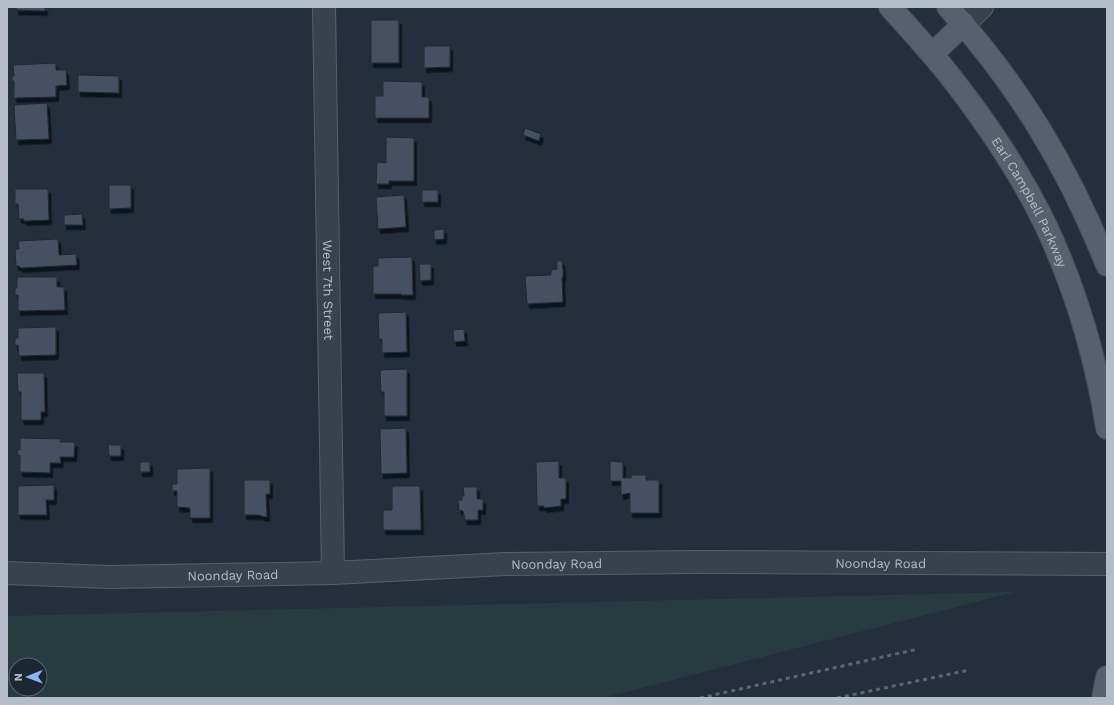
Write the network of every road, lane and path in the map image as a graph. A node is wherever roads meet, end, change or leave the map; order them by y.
1 (324, 7) edge
2 (890, 7) edge
3 (948, 7) edge
4 (982, 7) edge
5 (964, 24) junction
6 (932, 54) junction
7 (1107, 265) edge
8 (1107, 428) edge
9 (1107, 564) edge
10 (333, 572) junction
11 (7, 573) edge
12 (1107, 677) edge
13 (1103, 698) edge

1 - 10 street, West 7th Street
2 - 6 main road, Earl Campbell Parkway
3 - 5 main road
4 - 5 street
5 - 6 main road
5 - 7 main road
6 - 8 main road, Earl Campbell Parkway
9 - 10 street, Noonday Road
10 - 11 street, Noonday Road
12 - 13 main road

